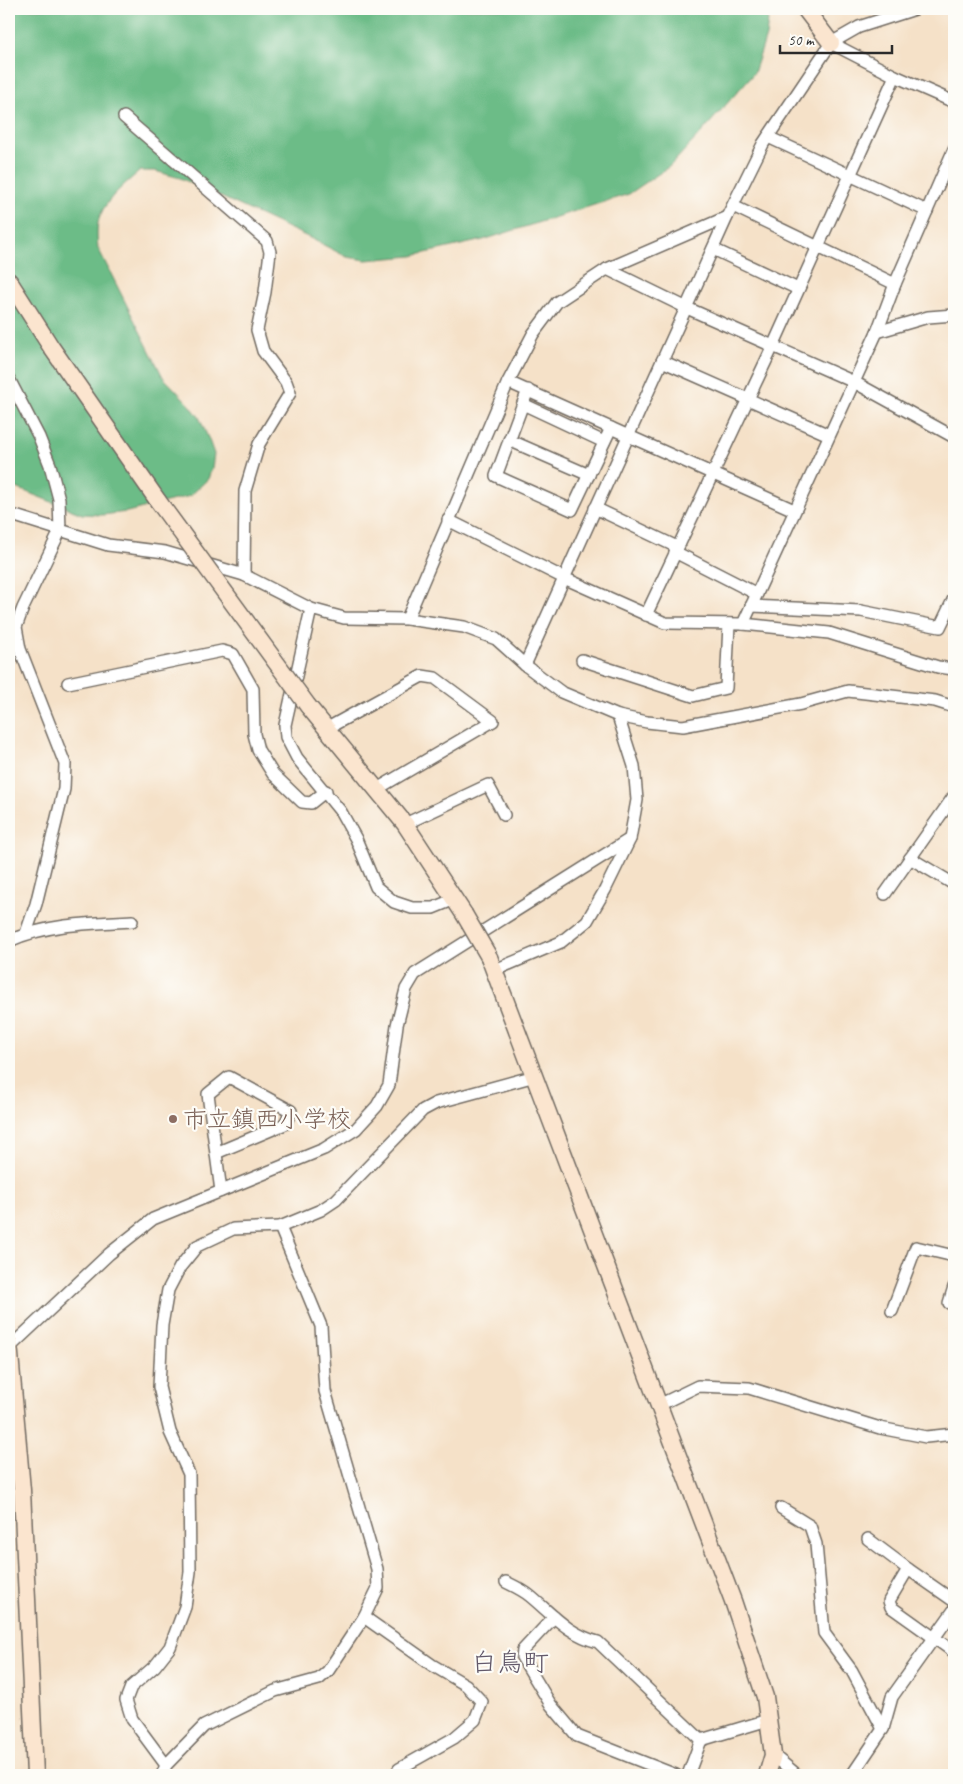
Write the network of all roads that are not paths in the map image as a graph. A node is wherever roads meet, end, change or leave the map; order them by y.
1 (805, 9) edge
2 (915, 9) edge
3 (831, 43) junction
4 (895, 76) junction
5 (954, 102) edge
6 (124, 117) dead end
7 (768, 137) junction
8 (954, 149) edge
9 (850, 174) junction
10 (733, 206) junction
11 (927, 211) junction
12 (727, 217) junction
13 (817, 248) junction
14 (713, 249) junction
15 (607, 270) junction
16 (9, 281) edge
17 (894, 284) junction
18 (798, 290) junction
19 (687, 308) junction
20 (954, 315) edge
21 (877, 332) junction
22 (773, 346) junction
23 (662, 361) junction
24 (9, 379) edge
25 (508, 382) junction
26 (854, 382) junction
27 (528, 390) junction
28 (748, 399) junction
29 (522, 404) junction
30 (611, 428) junction
31 (628, 435) junction
32 (829, 435) junction
33 (954, 437) edge
34 (509, 440) junction
35 (604, 442) junction
36 (712, 473) junction
37 (589, 475) junction
38 (596, 508) junction
39 (794, 510) junction
40 (9, 514) edge
41 (448, 520) junction
42 (60, 531) junction
43 (676, 550) junction
44 (244, 575) junction
45 (564, 578) junction
46 (756, 594) junction
47 (954, 598) edge
48 (751, 606) junction
49 (311, 609) junction
50 (646, 614) junction
51 (950, 616) edge
52 (407, 618) junction
53 (729, 624) junction
54 (743, 624) junction
55 (582, 660) dead end
56 (525, 665) junction
57 (954, 669) edge
58 (68, 683) dead end
59 (954, 707) edge
60 (618, 716) junction
61 (326, 729) junction
62 (377, 789) junction
63 (326, 791) junction
64 (954, 796) edge
65 (504, 815) dead end
66 (405, 824) junction
67 (630, 839) junction
68 (910, 858) junction
69 (954, 881) edge
70 (885, 894) dead end
71 (455, 899) junction
72 (132, 921) dead end
73 (26, 933) junction
74 (9, 941) edge
75 (492, 964) junction
76 (535, 1076) junction
77 (216, 1153) junction
78 (221, 1191) junction
79 (280, 1227) junction
80 (954, 1256) edge
81 (954, 1287) edge
82 (949, 1303) dead end
83 (892, 1311) dead end
84 (9, 1345) edge
85 (659, 1405) junction
86 (954, 1434) edge
87 (781, 1508) dead end
88 (868, 1539) dead end
89 (908, 1569) junction
90 (506, 1582) dead end
91 (954, 1601) edge
92 (954, 1610) edge
93 (364, 1617) junction
94 (554, 1617) junction
95 (934, 1638) junction
96 (954, 1652) edge
97 (768, 1720) junction
98 (883, 1729) junction
99 (701, 1740) junction
100 (773, 1755) junction
101 (164, 1770) edge
102 (35, 1775) edge
103 (396, 1775) edge
104 (676, 1775) edge
105 (688, 1775) edge
106 (767, 1775) edge
107 (797, 1775) edge
108 (852, 1775) edge

1 - 3 street
2 - 3 street
3 - 4 street
3 - 7 street
4 - 5 street
4 - 9 street
6 - 44 street
7 - 9 street
7 - 10 street
8 - 11 street
9 - 11 street
9 - 13 street
10 - 12 street
10 - 13 street
11 - 17 street
12 - 14 street
12 - 15 street
13 - 17 street
13 - 18 street
14 - 18 street
14 - 19 street
15 - 19 street
15 - 25 street
16 - 61 street, bridge
17 - 21 street
18 - 22 street
19 - 22 street
19 - 23 street
20 - 21 street
21 - 26 street
22 - 26 street
22 - 28 street
23 - 28 street
23 - 31 street
24 - 42 street
25 - 27 street
25 - 41 street
26 - 32 street
26 - 33 street
27 - 29 street
27 - 30 street
28 - 32 street
28 - 36 street
29 - 34 street
29 - 35 street
30 - 31 street
30 - 35 street
31 - 36 street
31 - 38 street
32 - 39 street
34 - 37 street
34 - 37 street
35 - 37 street
36 - 39 street
36 - 43 street
38 - 43 street
38 - 45 street
39 - 46 street
40 - 42 street
41 - 45 street
41 - 52 street
42 - 44 street
42 - 73 street
43 - 46 street
43 - 50 street
44 - 49 street
45 - 50 street
45 - 56 street
46 - 48 street
47 - 51 street
48 - 51 street
48 - 54 street
49 - 52 street
49 - 63 street
50 - 53 street
52 - 56 street
53 - 54 street
53 - 55 street
54 - 57 street
56 - 60 street
58 - 63 street
59 - 60 street
60 - 67 street
61 - 62 street
61 - 62 street
62 - 66 street
63 - 71 street
64 - 68 street
65 - 66 street
66 - 71 street
67 - 75 street
67 - 78 street
68 - 69 street
68 - 70 street
71 - 75 street, bridge
72 - 73 street
73 - 74 street
75 - 76 street
76 - 79 street
76 - 85 street
77 - 77 street
77 - 78 street
78 - 84 street
79 - 93 street
79 - 101 street
80 - 83 street
81 - 82 street
84 - 102 street
85 - 86 street
85 - 97 street
87 - 98 street
88 - 89 street
89 - 91 street
89 - 95 street
90 - 94 street
92 - 95 street
93 - 101 street
93 - 103 street
94 - 99 street
94 - 104 street
95 - 96 street
95 - 98 street
97 - 99 street
97 - 100 street
98 - 108 street
99 - 105 street
100 - 106 street
100 - 107 street

